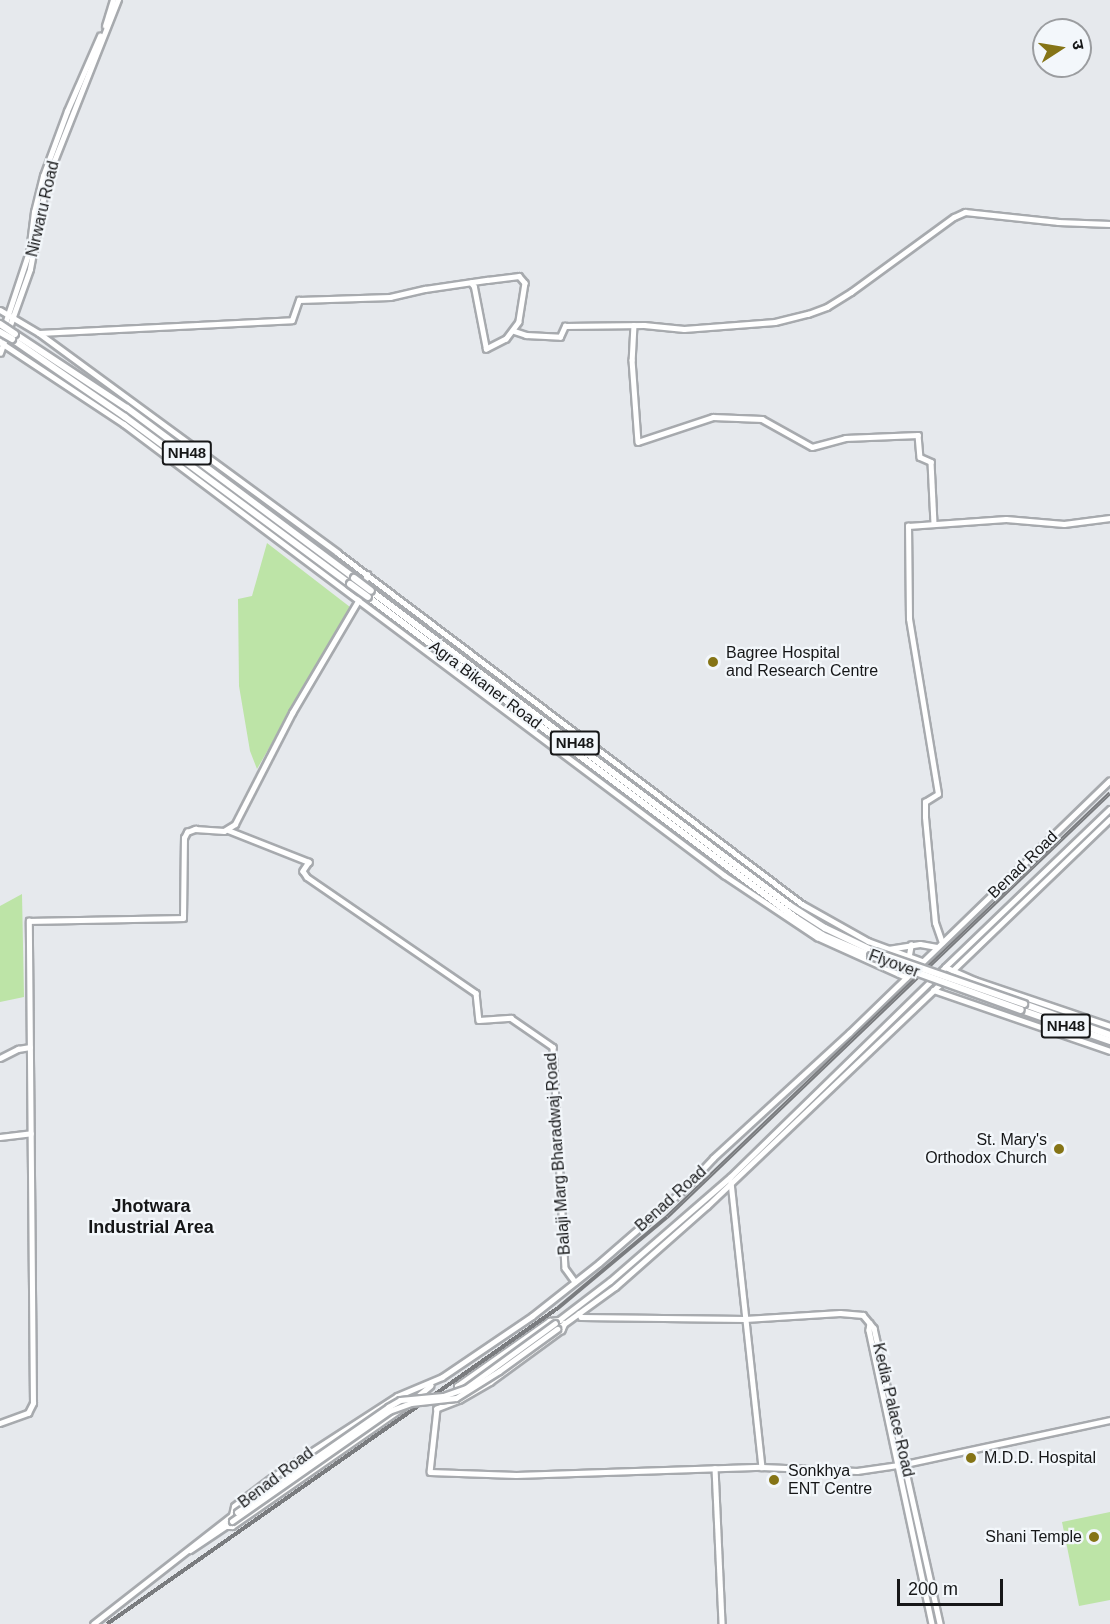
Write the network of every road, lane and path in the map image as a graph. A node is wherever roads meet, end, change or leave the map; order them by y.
1 (116, 0) edge
2 (1110, 224) edge
3 (471, 283) junction
4 (0, 310) edge
5 (10, 316) junction
6 (0, 324) edge
7 (634, 325) junction
8 (514, 331) junction
9 (0, 332) edge
10 (39, 333) junction
11 (14, 337) junction
12 (2, 342) edge
13 (0, 353) edge
14 (1110, 518) edge
15 (934, 524) junction
16 (367, 576) junction
17 (358, 601) junction
18 (1110, 780) edge
19 (1110, 809) edge
20 (1110, 819) edge
21 (228, 830) junction
22 (910, 945) junction
23 (939, 945) junction
24 (888, 949) junction
25 (907, 957) junction
26 (922, 961) junction
27 (945, 967) junction
28 (952, 971) junction
29 (906, 977) junction
30 (925, 988) junction
31 (933, 990) junction
32 (1022, 1007) junction
33 (1110, 1026) edge
34 (1110, 1035) edge
35 (1110, 1041) edge
36 (30, 1047) junction
37 (1110, 1052) edge
38 (0, 1058) edge
39 (31, 1132) junction
40 (0, 1137) edge
41 (762, 1150) junction
42 (731, 1180) junction
43 (575, 1282) junction
44 (579, 1313) junction
45 (745, 1319) junction
46 (560, 1323) junction
47 (870, 1323) junction
48 (442, 1377) junction
49 (460, 1400) junction
50 (1110, 1420) edge
51 (0, 1423) edge
52 (905, 1464) junction
53 (897, 1465) junction
54 (762, 1467) junction
55 (715, 1468) junction
56 (234, 1516) junction
57 (226, 1526) junction
58 (184, 1554) junction
59 (93, 1624) edge
60 (722, 1624) edge
61 (932, 1624) edge
62 (940, 1624) edge

1 - 5 street, Nirwaru Road
2 - 7 street
3 - 8 street
3 - 8 street
3 - 10 street
4 - 5 street
5 - 10 street
5 - 12 street, Nirwaru Road
6 - 11 highway, NH48, bridge
7 - 8 street
7 - 15 street
9 - 11 highway, NH48, bridge
10 - 16 street
11 - 32 highway, Flyover / NH48, bridge
12 - 13 street
12 - 17 street
14 - 15 street
15 - 23 street
16 - 17 street
16 - 24 street
17 - 21 street
17 - 29 street
18 - 23 main road, Benad Road
19 - 27 street
20 - 28 street
21 - 36 street
21 - 43 street, Balaji Marg Bharadwaj Road
22 - 23 main road
22 - 24 main road
22 - 25 main road
23 - 26 main road, Benad Road
24 - 25 street
25 - 26 street
25 - 29 main road
26 - 29 main road, Benad Road
27 - 28 main road
27 - 30 main road
28 - 31 main road
28 - 33 main road
29 - 43 main road, Benad Road
30 - 31 main road
30 - 41 main road
31 - 37 main road
31 - 41 main road
32 - 34 highway, NH48
32 - 35 highway, NH48
36 - 38 street
36 - 39 street
39 - 40 street
39 - 51 street
41 - 42 main road
42 - 44 main road
42 - 45 street
42 - 46 main road
43 - 48 main road, Benad Road
44 - 45 street
44 - 46 main road
45 - 47 street
45 - 54 street
46 - 49 street
46 - 49 street
46 - 56 main road, bridge
46 - 56 main road, bridge
47 - 52 street, Kedia Palace Road
47 - 53 street, Kedia Palace Road
48 - 56 main road, Benad Road
48 - 57 main road
49 - 55 street
50 - 52 street
52 - 53 street
52 - 62 street, Kedia Palace Road
53 - 54 street
53 - 61 street, Kedia Palace Road
54 - 55 street
55 - 60 street
56 - 57 main road
56 - 58 main road, Benad Road
57 - 58 main road, Benad Road
58 - 59 main road, Benad Road

